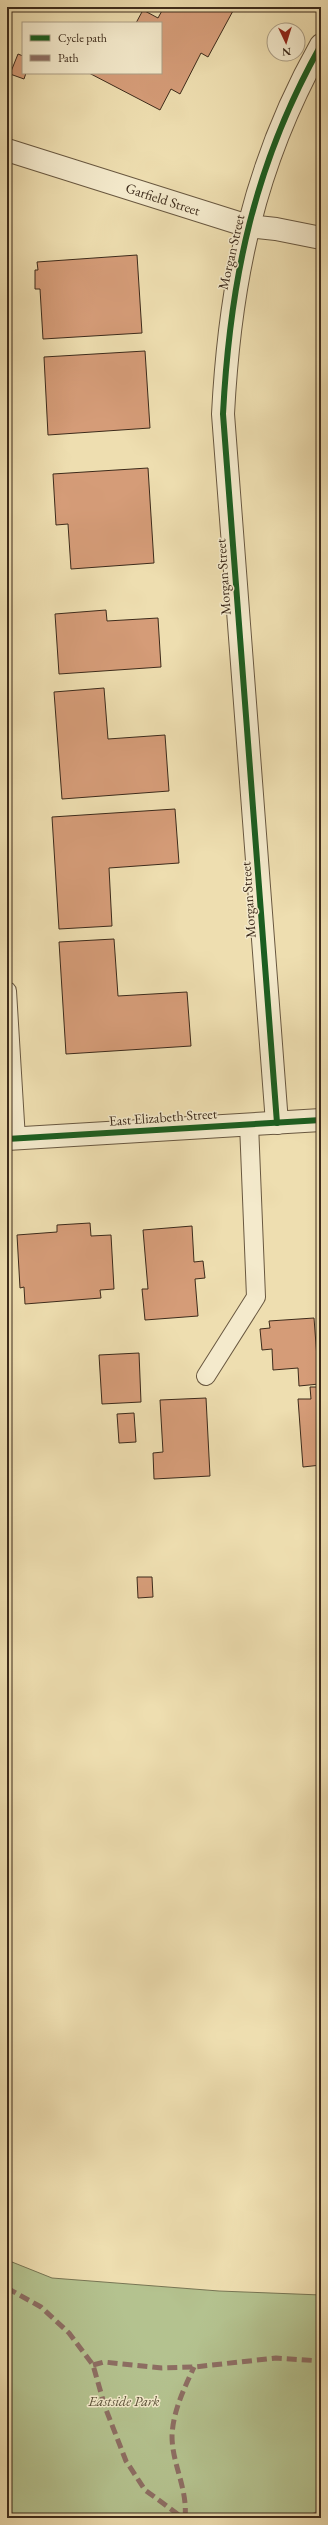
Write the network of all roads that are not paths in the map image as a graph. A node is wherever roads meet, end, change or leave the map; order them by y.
1 (321, 45) edge
2 (7, 150) edge
3 (248, 226) junction
4 (321, 238) edge
5 (7, 991) edge
6 (321, 1120) edge
7 (277, 1123) junction
8 (249, 1124) junction
9 (12, 1139) edge
10 (206, 1376) dead end

1 - 3 street, Morgan Street
2 - 3 street, Garfield Street
3 - 4 street, Garfield Street
3 - 7 street, Morgan Street
5 - 9 lane
6 - 7 street, East Elizabeth Street
7 - 8 street, East Elizabeth Street
8 - 9 street, East Elizabeth Street
8 - 10 lane

